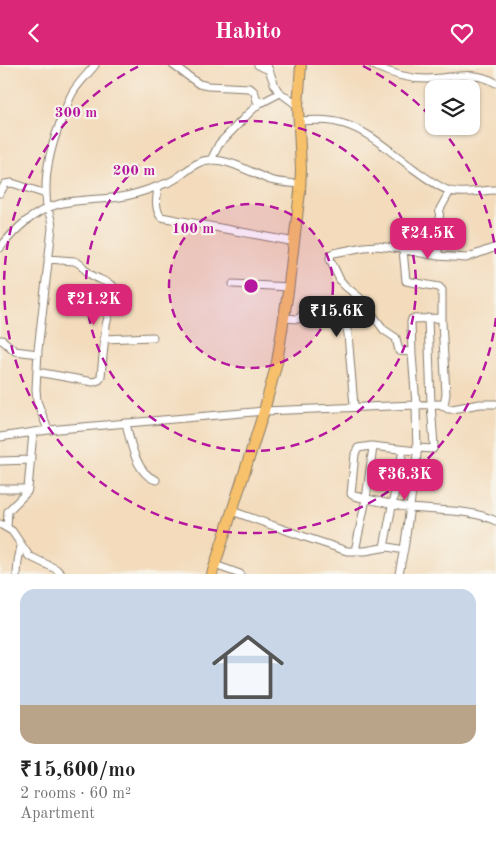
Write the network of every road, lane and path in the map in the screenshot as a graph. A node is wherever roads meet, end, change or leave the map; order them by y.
1 (95, 65) edge
2 (172, 65) edge
3 (258, 65) edge
4 (301, 65) edge
5 (373, 65) edge
6 (268, 67) edge
7 (496, 83) edge
8 (280, 93) junction
9 (260, 103) junction
10 (298, 106) junction
11 (298, 121) junction
12 (212, 160) junction
13 (300, 184) junction
14 (158, 186) junction
15 (496, 190) edge
16 (450, 191) junction
17 (0, 193) edge
18 (46, 194) junction
19 (48, 208) junction
20 (4, 240) edge
21 (295, 241) junction
22 (496, 247) edge
23 (0, 248) edge
24 (403, 250) junction
25 (438, 256) junction
26 (48, 259) junction
27 (233, 284) dead end
28 (289, 287) junction
29 (284, 317) junction
30 (428, 318) junction
31 (442, 318) junction
32 (154, 337) dead end
33 (104, 339) junction
34 (0, 340) edge
35 (38, 354) junction
36 (412, 354) junction
37 (37, 372) junction
38 (496, 403) edge
39 (431, 404) junction
40 (416, 405) junction
41 (444, 405) junction
42 (354, 406) junction
43 (264, 411) junction
44 (126, 423) junction
45 (48, 430) junction
46 (33, 432) junction
47 (0, 437) edge
48 (373, 447) junction
49 (417, 449) junction
50 (402, 450) junction
51 (31, 460) junction
52 (0, 461) edge
53 (156, 479) dead end
54 (0, 489) edge
55 (28, 489) junction
56 (366, 499) junction
57 (393, 504) junction
58 (410, 508) junction
59 (232, 511) junction
60 (496, 521) edge
61 (3, 526) edge
62 (22, 546) junction
63 (384, 547) junction
64 (404, 550) junction
65 (355, 551) junction
66 (214, 569) edge
67 (17, 574) edge
68 (61, 574) edge
69 (240, 574) edge
70 (399, 574) edge

1 - 18 street
2 - 9 street
3 - 6 street
4 - 10 highway
5 - 7 street
6 - 8 street
8 - 9 street
8 - 10 street
9 - 12 street
10 - 11 highway
11 - 13 highway
11 - 16 street
12 - 13 street
12 - 14 street
13 - 21 highway
14 - 19 street
14 - 21 street
15 - 16 street
16 - 25 street
17 - 18 street
18 - 19 street
19 - 20 street
19 - 26 street
20 - 23 street
21 - 28 highway
22 - 25 street
24 - 25 street
24 - 31 street
24 - 36 street
26 - 33 street
26 - 35 street
27 - 28 street
28 - 29 highway
29 - 42 street
29 - 43 highway
30 - 31 street
30 - 36 street
30 - 39 street
31 - 41 street
32 - 33 street
33 - 37 street
34 - 35 street
35 - 37 street
36 - 40 street
37 - 45 street
38 - 41 street
39 - 40 street
39 - 41 street
39 - 49 street
40 - 42 street
40 - 49 street
42 - 43 street
43 - 44 street
43 - 59 highway
44 - 45 street
44 - 53 street
45 - 46 street
46 - 47 street
46 - 51 street
48 - 50 street
48 - 56 street
48 - 56 street
49 - 50 street
49 - 58 street
50 - 57 street
51 - 52 street
51 - 55 street
54 - 55 street
55 - 61 street
56 - 57 street
56 - 65 street
57 - 58 street
57 - 63 street
58 - 60 street
58 - 64 street
59 - 65 street
59 - 66 highway
61 - 62 street
62 - 67 street
62 - 68 street
63 - 64 street
63 - 65 street
64 - 70 street
66 - 69 street

